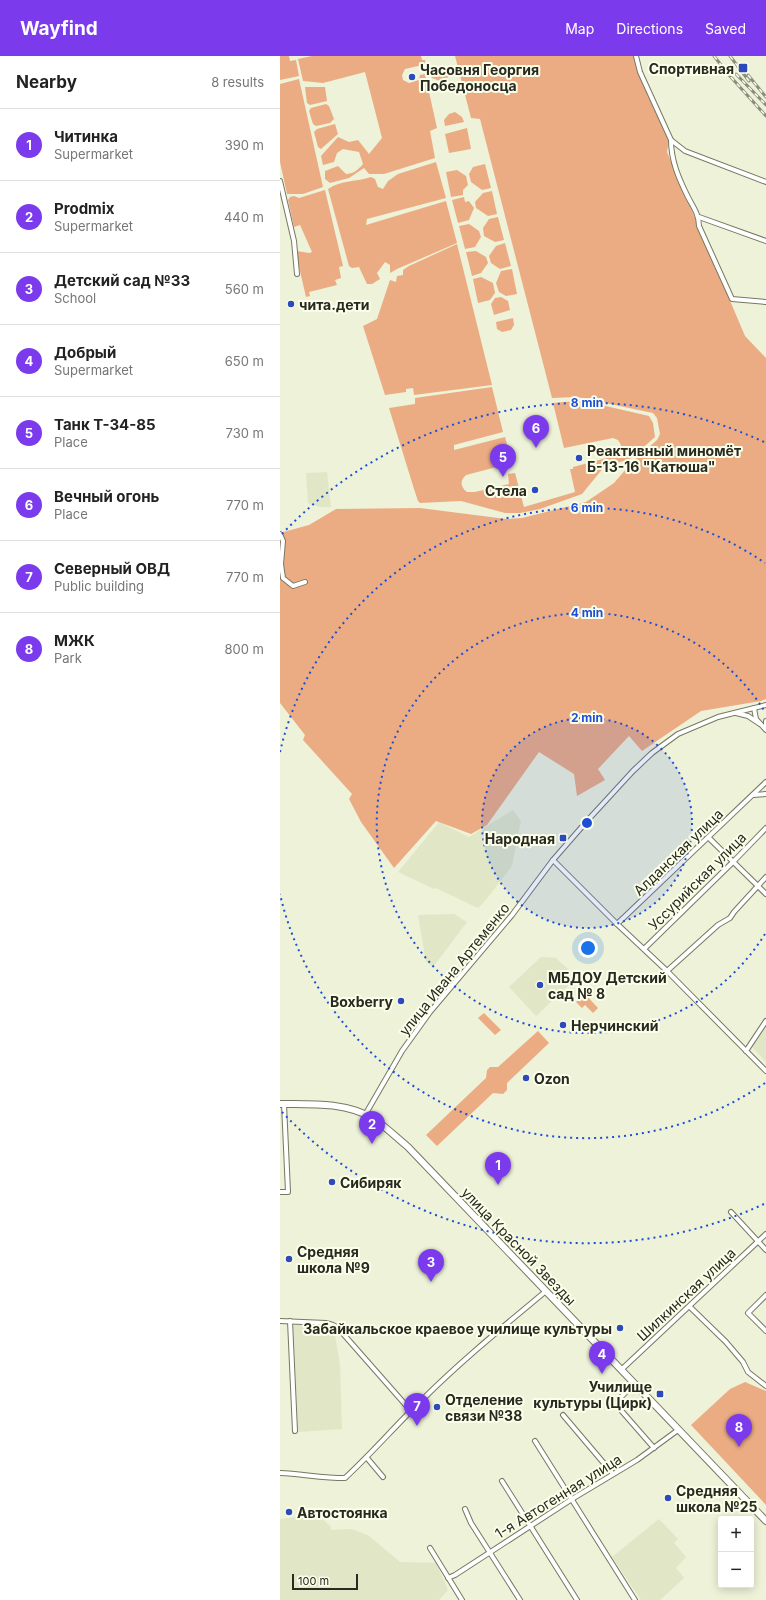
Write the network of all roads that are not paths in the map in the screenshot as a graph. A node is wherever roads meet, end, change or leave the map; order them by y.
1 (636, 56) edge
2 (672, 140) junction
3 (280, 181) edge
4 (766, 182) edge
5 (699, 217) junction
6 (766, 241) edge
7 (297, 274) dead end
8 (766, 302) edge
9 (280, 534) edge
10 (305, 582) dead end
11 (766, 705) edge
12 (754, 708) junction
13 (734, 713) junction
14 (766, 721) edge
15 (760, 724) junction
16 (766, 725) edge
17 (766, 730) edge
18 (766, 782) edge
19 (766, 794) edge
20 (753, 795) junction
21 (766, 828) edge
22 (709, 838) junction
23 (553, 860) junction
24 (734, 861) junction
25 (766, 878) edge
26 (758, 886) junction
27 (766, 894) edge
28 (617, 924) junction
29 (644, 949) junction
30 (667, 970) junction
31 (766, 1021) edge
32 (746, 1051) junction
33 (766, 1072) edge
34 (282, 1104) edge
35 (365, 1115) junction
36 (280, 1192) edge
37 (731, 1212) dead end
38 (766, 1234) edge
39 (758, 1242) junction
40 (766, 1250) edge
41 (546, 1291) junction
42 (766, 1295) edge
43 (690, 1307) junction
44 (280, 1321) edge
45 (290, 1321) junction
46 (766, 1331) edge
47 (621, 1370) junction
48 (634, 1384) junction
49 (766, 1386) edge
50 (411, 1411) junction
51 (563, 1415) dead end
52 (678, 1430) junction
53 (295, 1431) dead end
54 (535, 1441) dead end
55 (654, 1448) junction
56 (367, 1458) junction
57 (280, 1473) edge
58 (613, 1474) junction
59 (383, 1477) dead end
60 (502, 1481) dead end
61 (572, 1499) junction
62 (465, 1509) dead end
63 (766, 1521) edge
64 (531, 1526) junction
65 (430, 1548) dead end
66 (489, 1553) junction
67 (448, 1578) junction
68 (462, 1600) edge
69 (520, 1600) edge
70 (577, 1600) edge
71 (635, 1600) edge

1 - 2 street
2 - 4 street
2 - 5 street
3 - 7 street
5 - 6 street
5 - 8 street
9 - 10 street
11 - 12 street, улица Ивана Артеменко
12 - 13 street, улица Ивана Артеменко
12 - 15 street
13 - 15 street
13 - 23 street, улица Ивана Артеменко
14 - 16 street
15 - 17 street
18 - 20 street, Алданская улица
19 - 20 street
20 - 22 street, Алданская улица
21 - 24 street, Уссурийская улица
22 - 24 street
22 - 28 street, Алданская улица
23 - 28 street
23 - 35 street, улица Ивана Артеменко
24 - 26 street
24 - 29 street, Уссурийская улица
25 - 26 street
26 - 27 street
26 - 30 street
28 - 29 street
29 - 30 street
30 - 32 street
31 - 32 street
32 - 33 street
34 - 35 main road, улица Красной Звезды
34 - 36 street
35 - 41 main road, улица Красной Звезды
37 - 39 street
38 - 39 street, Шилкинская улица
39 - 40 street
39 - 43 street, Шилкинская улица
41 - 47 main road, улица Красной Звезды
41 - 50 street
42 - 46 street
43 - 47 street, Шилкинская улица
43 - 49 street
44 - 45 street
45 - 50 street
45 - 53 street
47 - 48 main road, улица Красной Звезды
48 - 52 main road, улица Красной Звезды
48 - 55 street
50 - 56 street
51 - 58 street
52 - 55 street, 1-я Автогенная улица
52 - 63 main road, улица Красной Звезды
54 - 61 street
55 - 58 street, 1-я Автогенная улица
56 - 57 street
56 - 59 street
58 - 61 street, 1-я Автогенная улица
60 - 64 street
61 - 64 street, 1-я Автогенная улица
61 - 71 street
62 - 66 street
64 - 66 street, 1-я Автогенная улица
64 - 70 street
65 - 67 street
66 - 67 street, 1-я Автогенная улица
66 - 69 street
67 - 68 street

